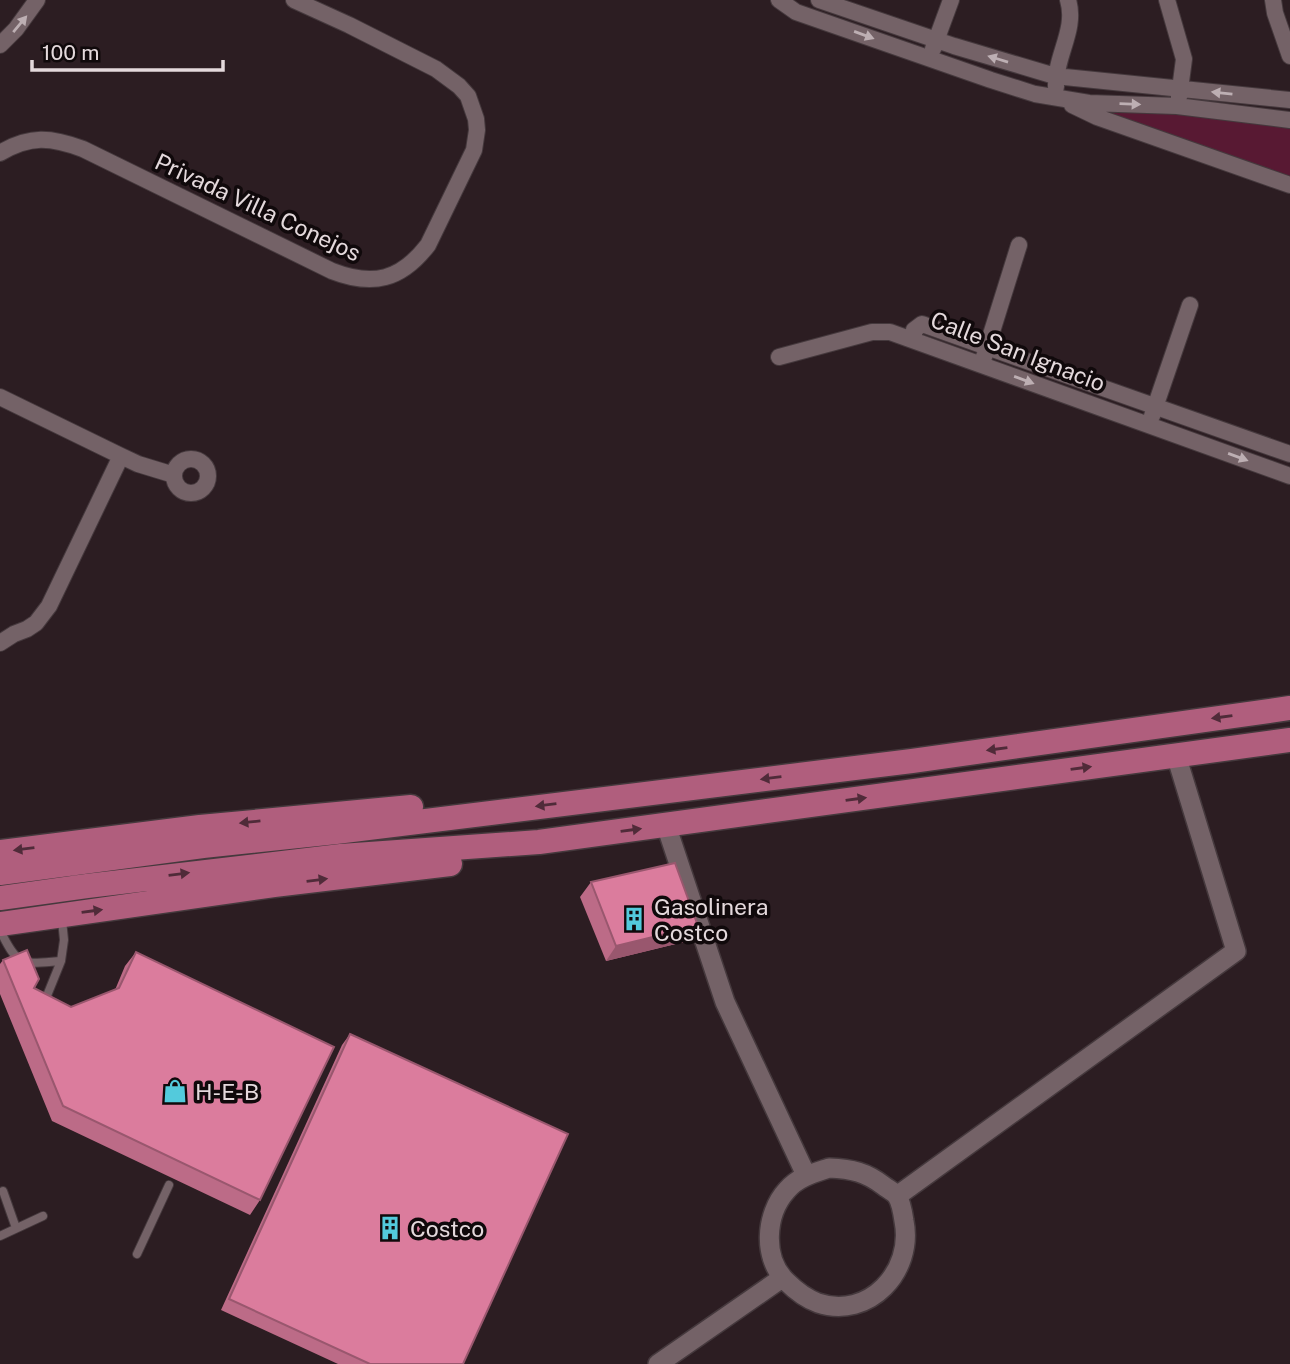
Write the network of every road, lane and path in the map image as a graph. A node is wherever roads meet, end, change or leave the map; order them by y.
1 (37, 0) edge
2 (294, 0) edge
3 (779, 0) edge
4 (951, 0) edge
5 (1068, 0) edge
6 (1167, 0) edge
7 (1273, 0) edge
8 (824, 2) edge
9 (823, 21) junction
10 (936, 40) junction
11 (0, 45) edge
12 (1290, 57) edge
13 (930, 58) junction
14 (1055, 76) junction
15 (1180, 89) junction
16 (1056, 98) junction
17 (1290, 100) edge
18 (1177, 106) junction
19 (1290, 120) edge
20 (0, 153) edge
21 (1290, 185) edge
22 (1019, 246) dead end
23 (1190, 305) dead end
24 (914, 340) junction
25 (987, 348) junction
26 (779, 357) dead end
27 (982, 365) junction
28 (0, 397) edge
29 (1155, 406) junction
30 (1149, 424) junction
31 (1290, 454) edge
32 (121, 456) junction
33 (174, 475) dead end
34 (1290, 476) edge
35 (0, 643) edge
36 (1290, 708) edge
37 (1290, 740) edge
38 (1176, 755) junction
39 (488, 812) junction
40 (666, 825) junction
41 (539, 842) junction
42 (339, 844) junction
43 (0, 852) edge
44 (0, 873) edge
45 (0, 898) edge
46 (62, 915) junction
47 (0, 924) edge
48 (0, 930) edge
49 (61, 961) junction
50 (44, 1006) edge
51 (806, 1175) junction
52 (169, 1185) dead end
53 (3, 1191) dead end
54 (897, 1196) junction
55 (43, 1216) dead end
56 (16, 1228) junction
57 (0, 1236) edge
58 (137, 1254) dead end
59 (782, 1278) junction
60 (658, 1364) edge

11 -> 1 street
2 - 20 street, Privada Villa Conejos
3 - 9 street
4 - 10 street
5 - 14 street
6 - 15 street
7 - 12 street
8 - 9 street
8 - 10 street
9 -> 13 street
10 - 13 street
14 -> 10 street
13 - 16 street
14 - 15 street
14 - 16 street
17 -> 15 street
15 - 18 street
16 -> 18 street
16 - 21 street
18 - 19 street
22 - 25 street
23 - 29 street
24 - 25 street, Calle San Ignacio
24 - 26 street
24 - 27 street, Calle San Ignacio
25 - 27 street
25 - 29 street, Calle San Ignacio
27 -> 30 street, Calle San Ignacio
28 - 32 street
29 - 30 street
29 - 31 street, Calle San Ignacio
30 -> 34 street, Calle San Ignacio
32 - 33 street
32 - 35 street
36 -> 39 main road
37 - 38 main road
40 -> 38 main road
38 - 54 street
39 - 42 main road
39 -> 43 main road
41 -> 40 main road
40 - 51 street
41 - 42 main road
46 -> 41 main road
42 - 44 main road
45 -> 42 main road
46 - 47 main road
46 - 49 lane
48 - 49 lane
49 - 50 lane
51 - 54 street
51 - 59 street
52 - 58 lane
53 - 56 lane
54 - 59 street
55 - 56 lane
56 - 57 lane
59 - 60 street

